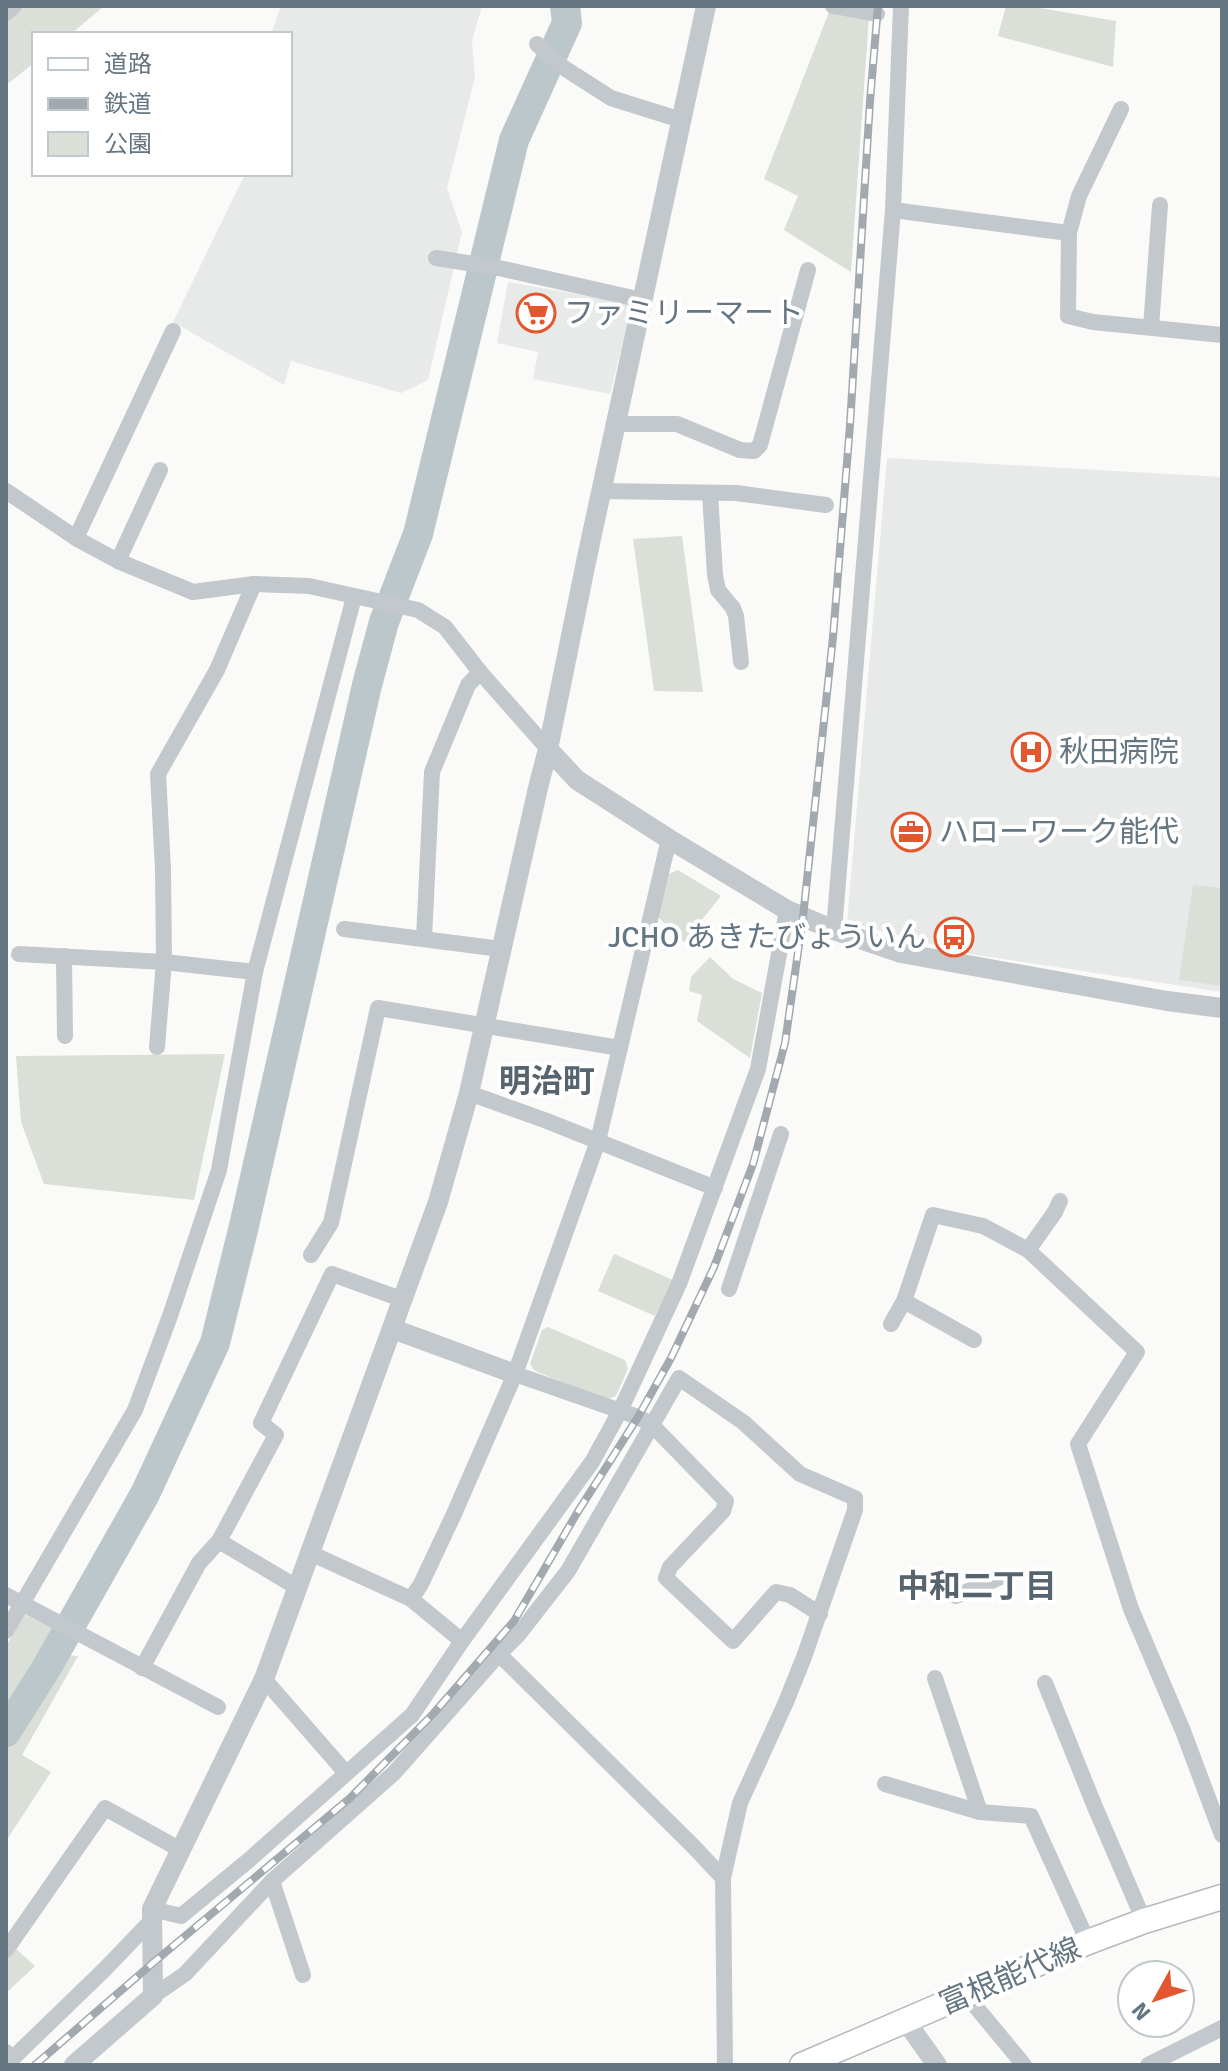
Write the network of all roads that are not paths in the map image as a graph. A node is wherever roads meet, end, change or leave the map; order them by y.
1 (14, 6) edge
2 (706, 6) edge
3 (833, 6) edge
4 (901, 6) edge
5 (6, 13) edge
6 (877, 14) dead end
7 (537, 44) dead end
8 (1121, 109) dead end
9 (681, 120) junction
10 (1160, 205) dead end
11 (893, 210) junction
12 (1069, 233) junction
13 (436, 258) dead end
14 (808, 270) dead end
15 (642, 300) junction
16 (1151, 327) junction
17 (173, 331) dead end
18 (1222, 335) edge
19 (615, 424) junction
20 (160, 470) dead end
21 (6, 491) edge
22 (601, 491) junction
23 (710, 493) junction
24 (826, 505) dead end
25 (76, 538) junction
26 (118, 561) junction
27 (254, 584) junction
28 (361, 598) junction
29 (741, 662) dead end
30 (480, 672) junction
31 (548, 749) junction
32 (669, 839) junction
33 (787, 910) junction
34 (344, 929) dead end
35 (834, 930) junction
36 (424, 938) junction
37 (501, 949) junction
38 (19, 954) dead end
39 (64, 956) junction
40 (164, 962) junction
41 (255, 972) junction
42 (1222, 1008) edge
43 (483, 1025) junction
44 (65, 1036) dead end
45 (157, 1047) dead end
46 (620, 1048) junction
47 (469, 1093) junction
48 (781, 1134) dead end
49 (598, 1141) junction
50 (715, 1188) junction
51 (1060, 1201) dead end
52 (1028, 1250) junction
53 (311, 1255) dead end
54 (729, 1289) dead end
55 (404, 1300) junction
56 (904, 1301) junction
57 (891, 1324) dead end
58 (393, 1329) junction
59 (974, 1340) dead end
60 (515, 1374) junction
61 (620, 1411) junction
62 (652, 1425) junction
63 (219, 1541) junction
64 (310, 1553) junction
65 (1001, 1577) dead end
66 (297, 1590) junction
67 (6, 1595) edge
68 (956, 1596) dead end
69 (411, 1599) junction
70 (28, 1606) junction
71 (820, 1614) junction
72 (6, 1631) edge
73 (462, 1641) junction
74 (499, 1654) junction
75 (142, 1668) junction
76 (935, 1678) dead end
77 (264, 1679) junction
78 (1045, 1683) dead end
79 (218, 1707) dead end
80 (346, 1773) junction
81 (885, 1784) dead end
82 (980, 1812) junction
83 (1222, 1835) edge
84 (181, 1850) junction
85 (723, 1878) junction
86 (272, 1881) junction
87 (1222, 1897) edge
88 (152, 1914) junction
89 (1144, 1921) junction
90 (1088, 1942) junction
91 (6, 1950) edge
92 (303, 1975) dead end
93 (966, 1995) junction
94 (153, 1996) junction
95 (905, 2020) junction
96 (1222, 2028) edge
97 (6, 2052) edge
98 (74, 2065) edge
99 (725, 2065) edge
100 (802, 2065) edge
101 (937, 2065) edge
102 (1024, 2065) edge
103 (1148, 2065) edge

1 - 5 street
2 - 9 street
3 - 6 street
4 - 11 street
7 - 9 street
8 - 12 street
9 - 15 street
10 - 16 street
11 - 12 street
11 - 35 street
12 - 16 street
13 - 15 street
14 - 19 street
15 - 19 street
16 - 18 street
17 - 25 street
19 - 22 street
20 - 26 street
21 - 25 street
22 - 23 street
22 - 31 street
23 - 24 street
23 - 29 street
25 - 26 street
26 - 27 street
27 - 28 street
27 - 40 street
28 - 30 street
28 - 41 street
30 - 31 street
30 - 36 street
31 - 32 street
31 - 37 street
32 - 33 street
32 - 46 street
33 - 35 street
33 - 50 street
34 - 36 street
35 - 42 street
36 - 37 street
37 - 43 street
38 - 39 street
39 - 40 street
39 - 44 street
40 - 41 street
40 - 45 street
41 - 70 street
43 - 46 street
43 - 47 street
43 - 53 street
46 - 49 street
47 - 49 street
47 - 55 street
48 - 54 street
49 - 50 street
49 - 60 street
50 - 61 street
51 - 52 street
52 - 56 street
52 - 83 street
55 - 58 street
55 - 63 street
56 - 57 street
56 - 59 street
58 - 60 street
58 - 64 street
60 - 61 street
60 - 69 street
61 - 62 street
61 - 73 street
62 - 71 street
62 - 71 street
62 - 74 street
63 - 66 street
63 - 75 street
64 - 66 street
64 - 69 street
65 - 68 street
66 - 77 street
67 - 70 street
69 - 73 street
70 - 72 street
70 - 75 street
71 - 85 street
73 - 80 street
74 - 85 street
74 - 86 street
75 - 79 street
76 - 82 street
77 - 80 street
77 - 84 street
78 - 89 street
80 - 88 street
81 - 82 street
82 - 90 street
84 - 88 street
84 - 91 street
85 - 99 street
86 - 92 street
86 - 94 street
87 - 89 main road, 富根能代線
88 - 94 street
88 - 97 street
89 - 90 main road, 富根能代線
90 - 93 main road, 富根能代線
93 - 95 main road, 富根能代線
93 - 102 street
94 - 98 street
95 - 100 main road, 富根能代線
95 - 101 street
96 - 103 street

